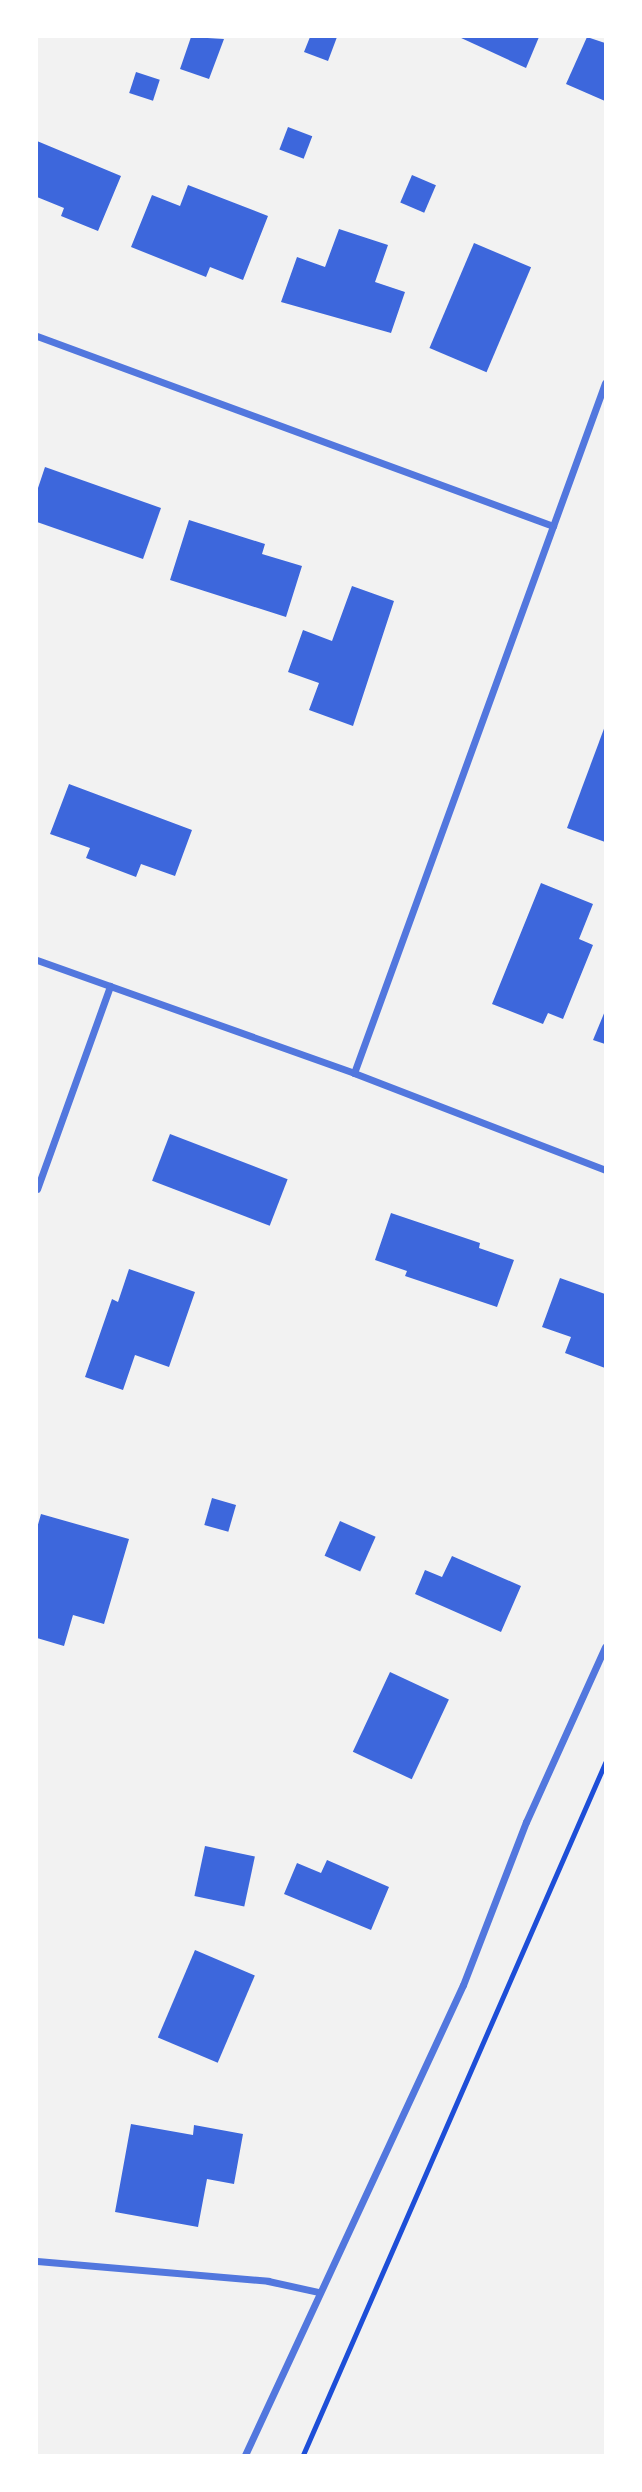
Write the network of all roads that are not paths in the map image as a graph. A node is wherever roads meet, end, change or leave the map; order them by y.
1 (37, 336) edge
2 (605, 383) edge
3 (554, 526) junction
4 (37, 960) edge
5 (110, 986) junction
6 (354, 1073) junction
7 (605, 1170) edge
8 (37, 1189) edge
9 (605, 1647) edge
10 (37, 2261) edge
11 (318, 2292) junction
12 (244, 2455) edge

1 - 3 street
2 - 3 street
3 - 6 street
4 - 5 street
5 - 6 street
5 - 8 street
6 - 7 street
9 - 11 street
10 - 11 street
11 - 12 street

